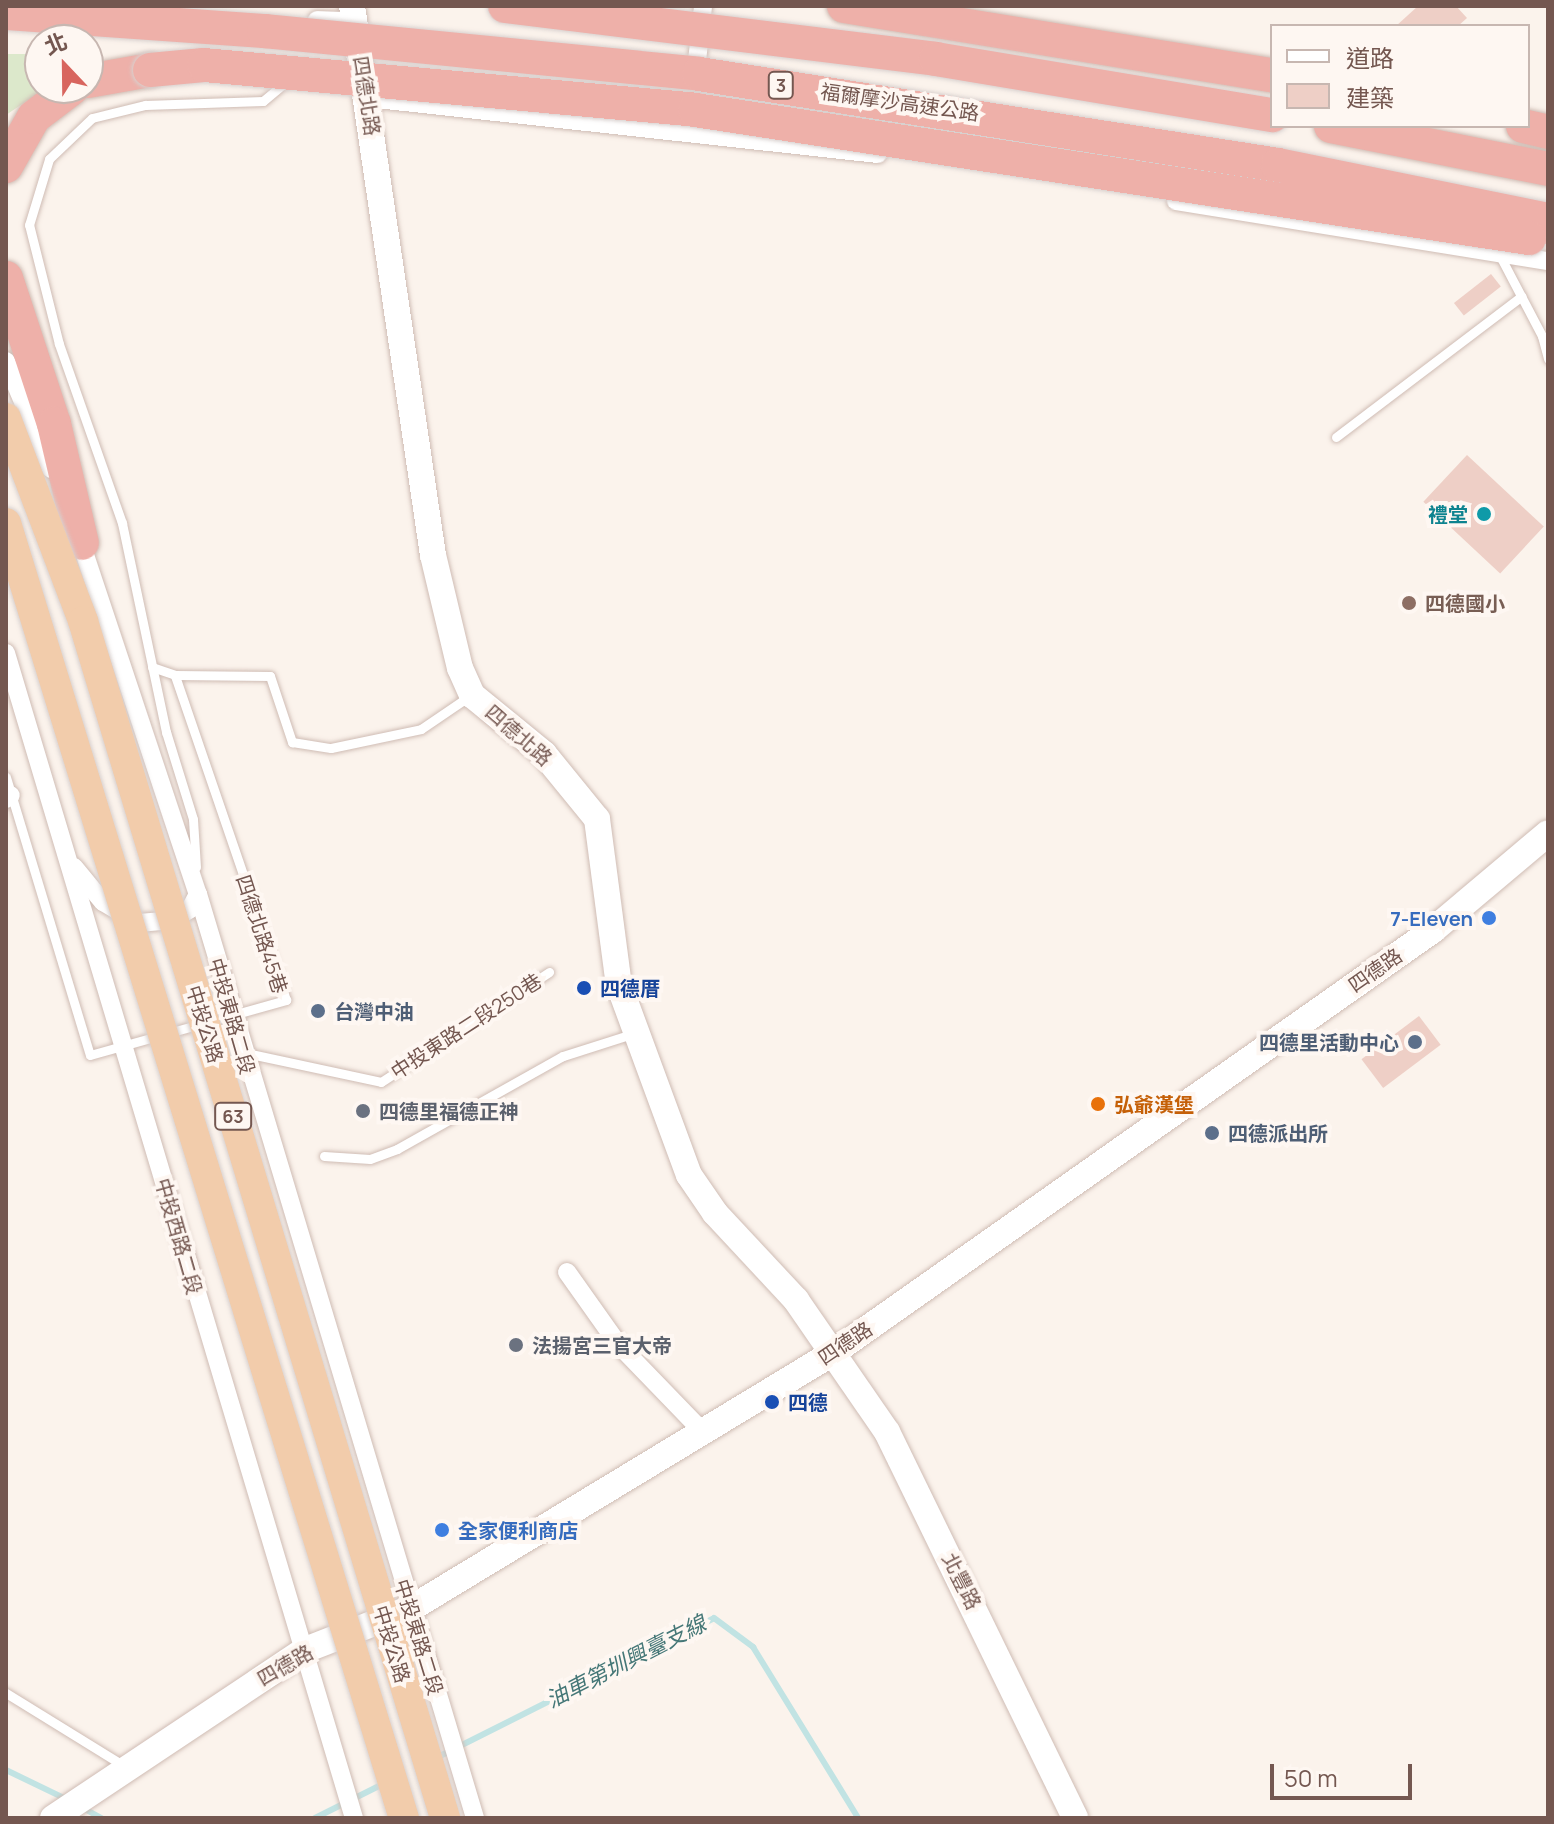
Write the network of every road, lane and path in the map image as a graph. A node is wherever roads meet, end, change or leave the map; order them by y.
1 (505, 6) edge
2 (703, 6) edge
3 (844, 6) edge
4 (912, 6) edge
5 (6, 13) edge
6 (316, 13) edge
7 (353, 13) edge
8 (311, 48) dead end
9 (308, 62) dead end
10 (1270, 64) edge
11 (1270, 75) edge
12 (104, 78) edge
13 (368, 98) junction
14 (51, 104) edge
15 (1270, 115) edge
16 (1341, 128) edge
17 (689, 133) junction
18 (6, 166) edge
19 (1548, 169) edge
20 (1548, 220) edge
21 (1548, 242) edge
22 (1498, 252) junction
23 (1548, 261) edge
24 (6, 278) edge
25 (1522, 296) junction
26 (1548, 359) edge
27 (6, 361) edge
28 (6, 418) edge
29 (1336, 437) dead end
30 (6, 523) edge
31 (82, 543) junction
32 (6, 653) edge
33 (152, 667) junction
34 (175, 675) junction
35 (11, 681) edge
36 (472, 695) junction
37 (6, 777) edge
38 (9, 797) edge
39 (1548, 833) edge
40 (70, 861) junction
41 (198, 894) junction
42 (549, 972) dead end
43 (231, 1014) junction
44 (635, 1033) junction
45 (124, 1047) junction
46 (242, 1053) junction
47 (324, 1156) dead end
48 (567, 1272) dead end
49 (834, 1352) junction
50 (702, 1431) junction
51 (410, 1609) junction
52 (305, 1650) junction
53 (6, 1693) edge
54 (124, 1766) junction
55 (53, 1818) edge
56 (354, 1818) edge
57 (404, 1818) edge
58 (445, 1818) edge
59 (475, 1818) edge
60 (1075, 1818) edge

1 - 15 highway, bridge
2 - 17 street
3 - 11 highway
4 - 10 street
5 - 20 highway, 福爾摩沙高速公路 / 3, bridge
6 - 7 street
6 - 8 lane
7 - 13 street, 四德北路
9 - 33 lane
12 - 21 highway, bridge
13 - 17 street
13 - 36 street, 四德北路
14 - 18 highway
16 - 19 highway
17 - 22 street
22 - 23 street
22 - 25 lane
24 - 31 highway
25 - 26 lane
25 - 29 lane
27 - 31 street, 中投東路二段
28 - 58 main road, 中投公路 / 63, bridge
30 - 57 main road, 中投公路 / 63, bridge
31 - 41 street, 中投東路二段
32 - 35 street, 中投西路二段
33 - 34 lane
33 - 41 lane
34 - 36 lane
34 - 43 lane, 四德北路45巷
35 - 40 street, 中投西路二段
36 - 44 street, 四德北路
37 - 38 lane, 四德北路45巷
38 - 45 lane, 四德北路45巷
39 - 49 street, 四德路
40 - 41 street
40 - 45 street, 中投西路二段
41 - 43 street, 中投東路二段
42 - 46 lane, 中投東路二段250巷
43 - 45 lane, 四德北路45巷
43 - 46 street, 中投東路二段
44 - 47 lane
44 - 49 street, 四德北路
45 - 52 street, 中投西路二段
46 - 51 street, 中投東路二段
48 - 50 street
49 - 50 street, 四德路
49 - 60 street, 北豐路
50 - 51 street, 四德路
51 - 52 street, 四德路
51 - 59 street, 中投東路二段
52 - 54 street, 四德路
52 - 56 street, 中投西路二段
53 - 54 lane
54 - 55 street, 四德路

